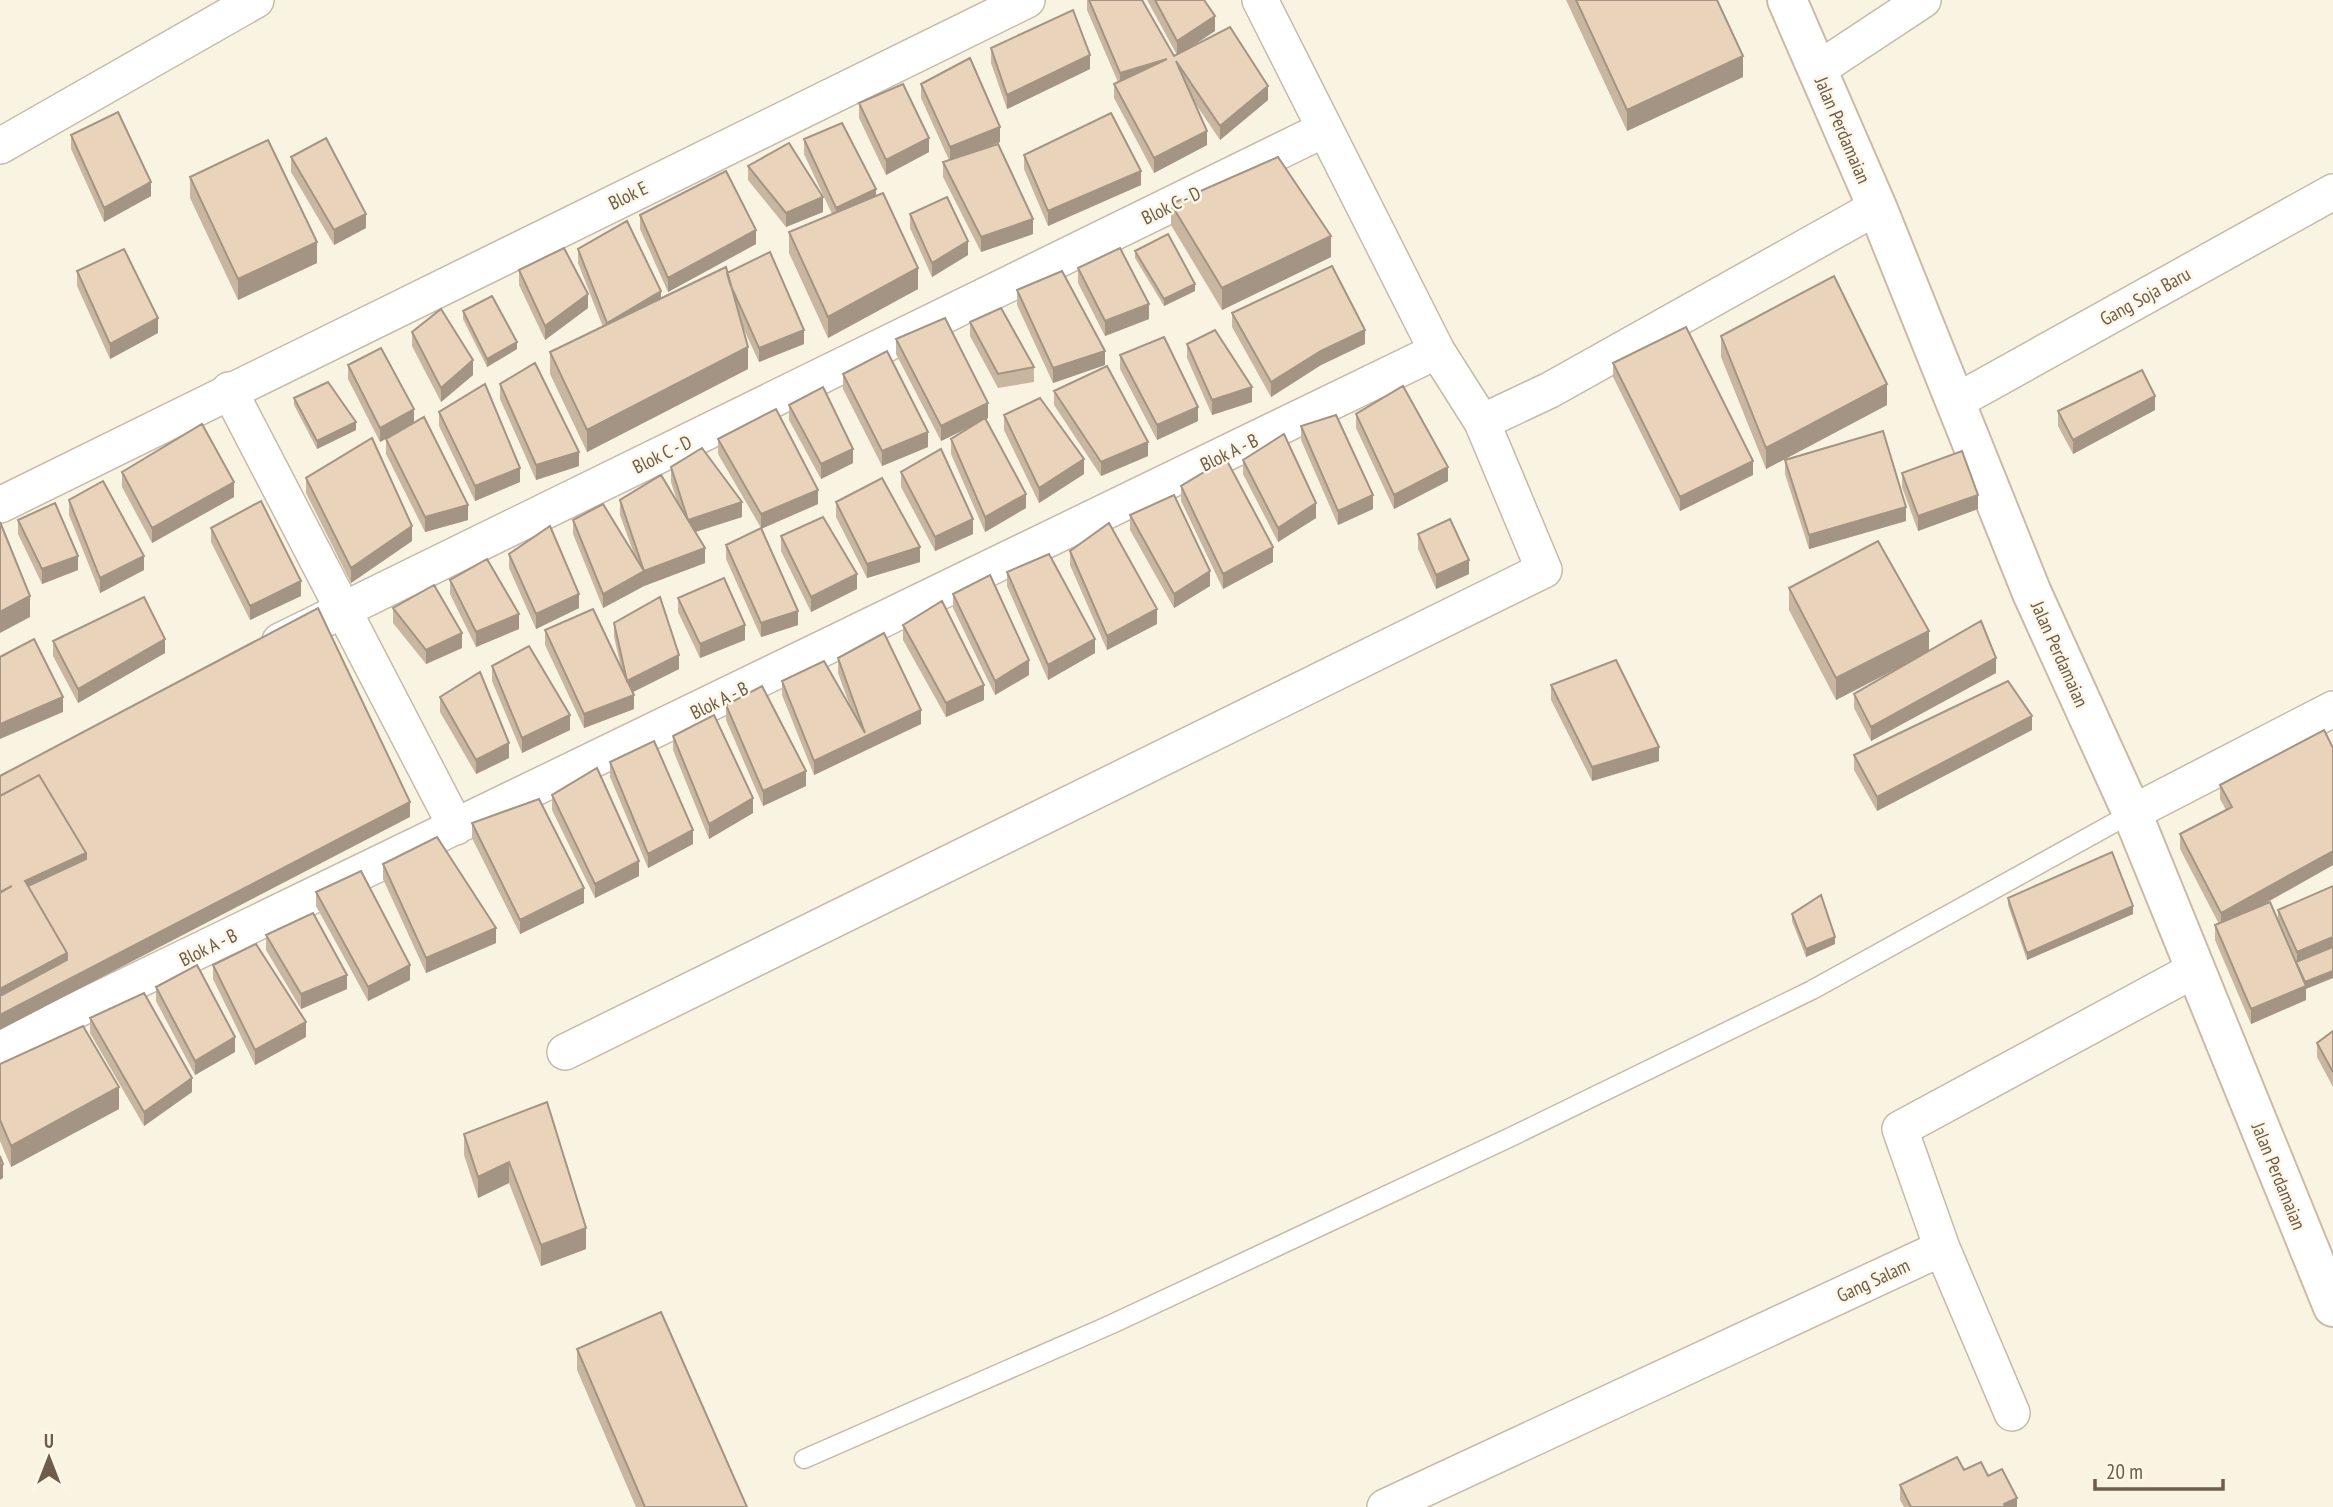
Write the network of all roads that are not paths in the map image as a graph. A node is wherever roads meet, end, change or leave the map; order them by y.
1 (256, 0) edge
2 (1027, 0) edge
3 (1259, 0) edge
4 (1787, 0) edge
5 (1923, 0) edge
6 (1817, 70) junction
7 (1324, 130) junction
8 (0, 146) edge
9 (2333, 192) edge
10 (1877, 207) junction
11 (1437, 351) junction
12 (229, 390) junction
13 (1957, 401) junction
14 (1482, 422) junction
15 (0, 505) edge
16 (342, 610) junction
17 (257, 653) edge
18 (2333, 709) edge
19 (2132, 813) junction
20 (456, 827) junction
21 (2196, 969) junction
22 (0, 1047) edge
23 (565, 1052) dead end
24 (1942, 1248) junction
25 (2333, 1307) edge
26 (2012, 1413) dead end
27 (804, 1459) dead end
28 (1385, 1507) edge

1 - 8 street
2 - 12 street, Blok E
3 - 7 street
4 - 6 street, Jalan Perdamaian
5 - 6 street
6 - 10 street, Jalan Perdamaian
7 - 11 street
7 - 16 street, Blok C - D
9 - 13 street, Gang Soja Baru
10 - 13 street, Jalan Perdamaian
10 - 14 street
11 - 14 street
11 - 20 street, Blok A - B
12 - 15 street, Blok E
12 - 16 street
13 - 19 street, Jalan Perdamaian
14 - 23 street
16 - 17 street, Blok C - D
16 - 20 street
18 - 19 street
19 - 21 street, Jalan Perdamaian
19 - 27 lane
20 - 22 street, Blok A - B
21 - 24 street
21 - 25 street, Jalan Perdamaian
24 - 26 street
24 - 28 street, Gang Salam

